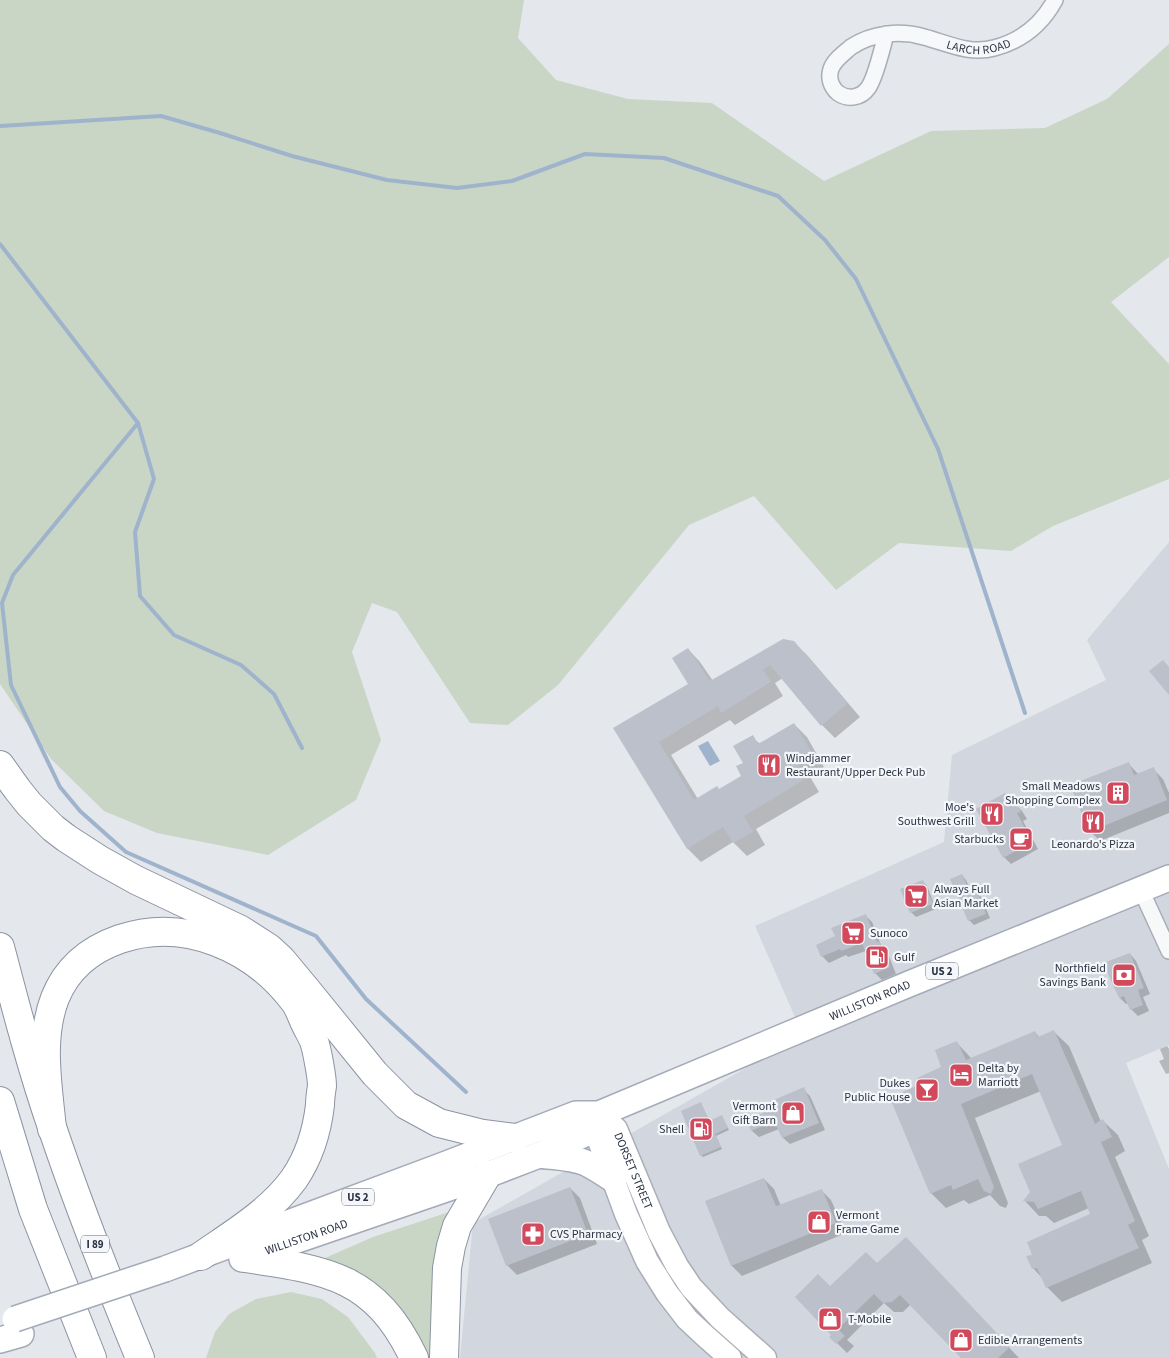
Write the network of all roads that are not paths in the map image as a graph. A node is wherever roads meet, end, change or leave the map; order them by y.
1 (1055, 0) edge
2 (886, 34) dead end
3 (0, 765) edge
4 (1169, 878) edge
5 (1141, 890) junction
6 (0, 947) edge
7 (1169, 951) edge
8 (0, 1101) edge
9 (599, 1114) junction
10 (52, 1129) junction
11 (515, 1138) junction
12 (0, 1154) edge
13 (539, 1155) junction
14 (487, 1175) junction
15 (614, 1180) junction
16 (33, 1209) junction
17 (201, 1256) junction
18 (246, 1258) junction
19 (168, 1277) junction
20 (704, 1302) junction
21 (688, 1319) junction
22 (9, 1329) edge
23 (92, 1358) edge
24 (140, 1358) edge
25 (414, 1358) edge
26 (444, 1358) edge
27 (730, 1358) edge
28 (765, 1358) edge

1 - 2 street, LARCH ROAD
3 - 11 highway
4 - 5 main road, WILLISTON ROAD / US 2
5 - 7 street
5 - 9 main road, WILLISTON ROAD / US 2
6 - 10 highway, I 89
8 - 16 highway
9 - 11 main road, WILLISTON ROAD / US 2
9 - 13 main road, WILLISTON ROAD / US 2
9 - 15 main road, DORSET STREET
9 - 20 main road, DORSET STREET
10 - 17 highway
10 - 24 highway, I 89
11 - 17 main road, WILLISTON ROAD / US 2
12 - 16 highway
13 - 14 main road, WILLISTON ROAD / US 2
13 - 15 main road
14 - 18 main road, WILLISTON ROAD / US 2
14 - 26 highway
15 - 21 main road, DORSET STREET
16 - 23 highway
17 - 19 main road, WILLISTON ROAD / US 2
18 - 19 main road, WILLISTON ROAD / US 2
18 - 25 highway
19 - 22 main road, WILLISTON ROAD / US 2, bridge
20 - 21 main road
20 - 28 main road, DORSET STREET
21 - 27 main road, DORSET STREET

